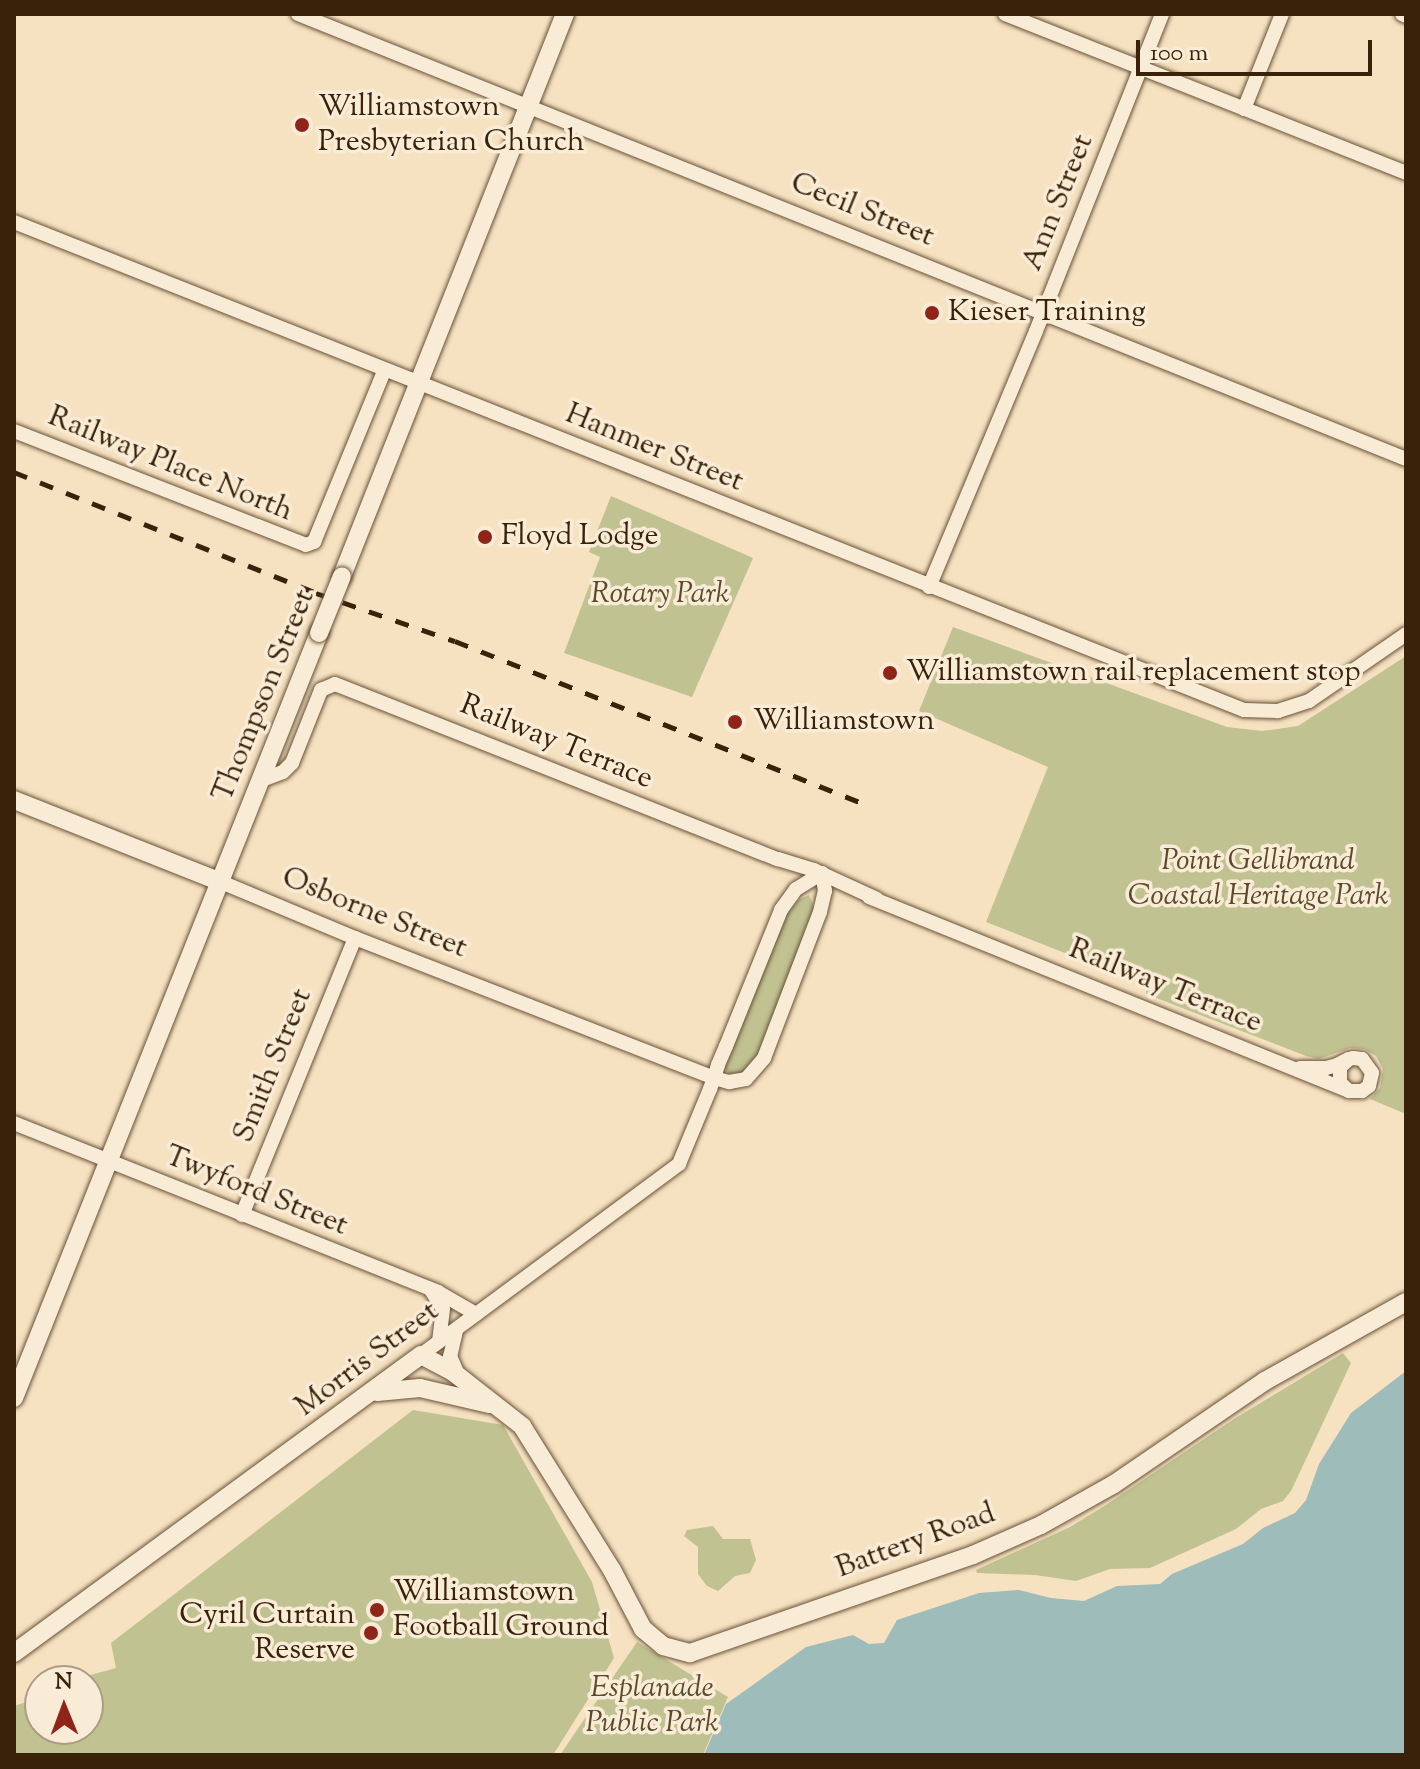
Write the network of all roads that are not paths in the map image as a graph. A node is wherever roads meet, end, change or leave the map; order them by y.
1 (298, 14) edge
2 (565, 14) edge
3 (1005, 14) edge
4 (1162, 14) edge
5 (1282, 14) edge
6 (1141, 67) junction
7 (527, 107) junction
8 (1244, 109) junction
9 (1406, 173) edge
10 (14, 222) edge
11 (1044, 312) junction
12 (384, 371) junction
13 (418, 383) junction
14 (14, 431) edge
15 (1406, 459) edge
16 (929, 587) junction
17 (1406, 634) edge
18 (262, 780) junction
19 (14, 800) edge
20 (822, 873) junction
21 (221, 882) junction
22 (877, 899) junction
23 (820, 912) junction
24 (355, 938) junction
25 (1349, 1059) junction
26 (1299, 1068) junction
27 (714, 1078) junction
28 (1349, 1091) junction
29 (14, 1123) edge
30 (109, 1161) junction
31 (242, 1215) junction
32 (424, 1286) junction
33 (1406, 1302) edge
34 (476, 1314) junction
35 (458, 1328) junction
36 (439, 1342) junction
37 (419, 1357) junction
38 (21, 1359) edge
39 (459, 1386) junction
40 (369, 1394) junction
41 (14, 1398) edge
42 (14, 1653) edge

1 - 7 street, Cecil Street
2 - 7 street, Thompson Street
3 - 6 street
4 - 6 street, Ann Street
5 - 8 street
6 - 8 street
6 - 11 street, Ann Street
7 - 11 street, Cecil Street
7 - 13 street, Thompson Street
8 - 9 street
10 - 12 street, Hanmer Street
11 - 15 street, Cecil Street
11 - 16 street, Ann Street
12 - 13 street, Hanmer Street
12 - 14 street, Railway Place North
13 - 16 street, Hanmer Street
13 - 18 street, Thompson Street, bridge
16 - 17 street, Hanmer Street
18 - 20 street, Railway Terrace
18 - 21 street, Thompson Street
19 - 21 street, Osborne Street
20 - 22 street, Railway Terrace
20 - 23 street
20 - 27 street, Morris Street
21 - 24 street, Osborne Street
21 - 30 street, Thompson Street
22 - 23 street, Railway Terrace
22 - 26 street, Railway Terrace
23 - 27 street
24 - 27 street, Osborne Street
24 - 31 street, Smith Street
25 - 26 street, Railway Terrace
25 - 28 street
25 - 28 street
26 - 28 street, Railway Terrace
27 - 34 street, Morris Street
29 - 30 street, Twyford Street
30 - 31 street, Twyford Street
30 - 38 street, Thompson Street
31 - 32 street, Twyford Street
32 - 34 street, Twyford Street
32 - 36 street
33 - 39 street, Battery Road
34 - 35 street, Morris Street
35 - 36 street, Morris Street
35 - 39 street
36 - 37 street, Morris Street
37 - 39 street, Battery Road
37 - 40 street, Morris Street
38 - 41 street, Thompson Street
39 - 40 street, Battery Road
40 - 42 street, Morris Street

